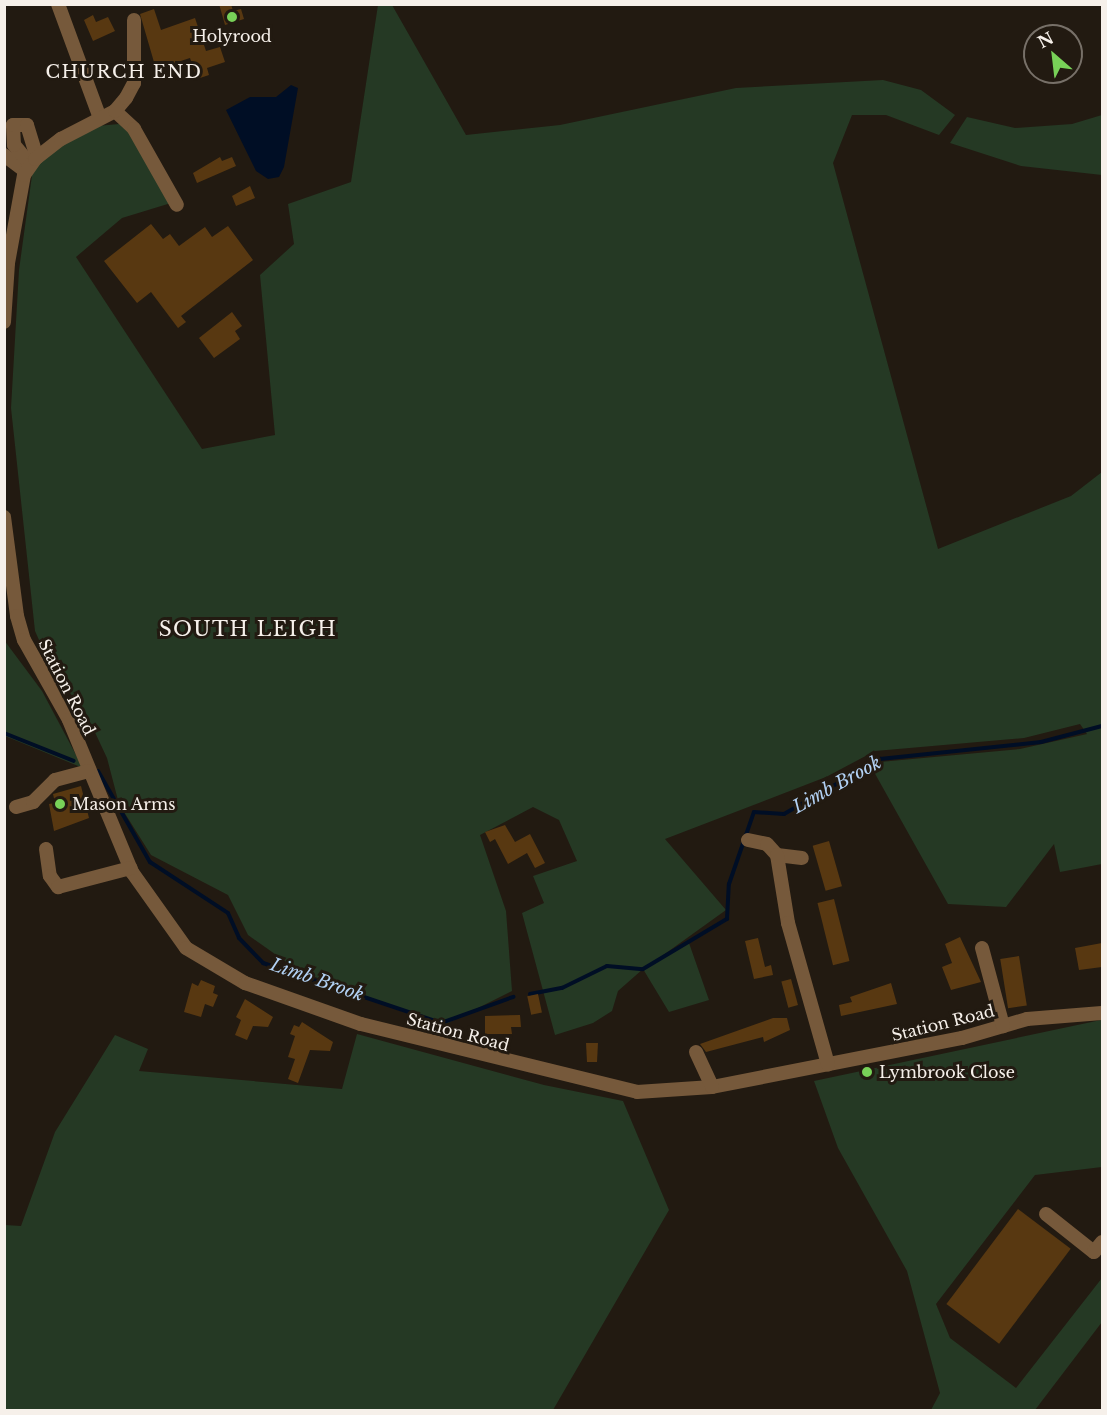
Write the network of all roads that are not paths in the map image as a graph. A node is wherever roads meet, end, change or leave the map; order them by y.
1 (58, 4) edge
2 (134, 20) dead end
3 (116, 111) junction
4 (100, 118) junction
5 (4, 155) edge
6 (31, 164) junction
7 (177, 205) dead end
8 (4, 322) edge
9 (4, 517) edge
10 (10, 616) edge
11 (88, 771) junction
12 (16, 807) dead end
13 (748, 840) dead end
14 (46, 849) dead end
15 (777, 855) junction
16 (802, 858) dead end
17 (131, 868) junction
18 (982, 948) dead end
19 (1102, 1013) edge
20 (1003, 1026) junction
21 (696, 1052) dead end
22 (828, 1064) junction
23 (712, 1087) junction
24 (1046, 1214) dead end
25 (1102, 1242) edge

1 - 4 street
2 - 3 street
3 - 4 street
3 - 7 street
4 - 6 street
5 - 6 street
6 - 8 street
9 - 10 street
10 - 11 street, Station Road
11 - 12 street
11 - 17 street, Station Road
13 - 15 street
14 - 17 street
15 - 16 street
15 - 22 street
17 - 23 street, Station Road
18 - 20 street
19 - 20 street, Station Road
20 - 22 street, Station Road
21 - 23 street
22 - 23 street, Station Road
24 - 25 street

